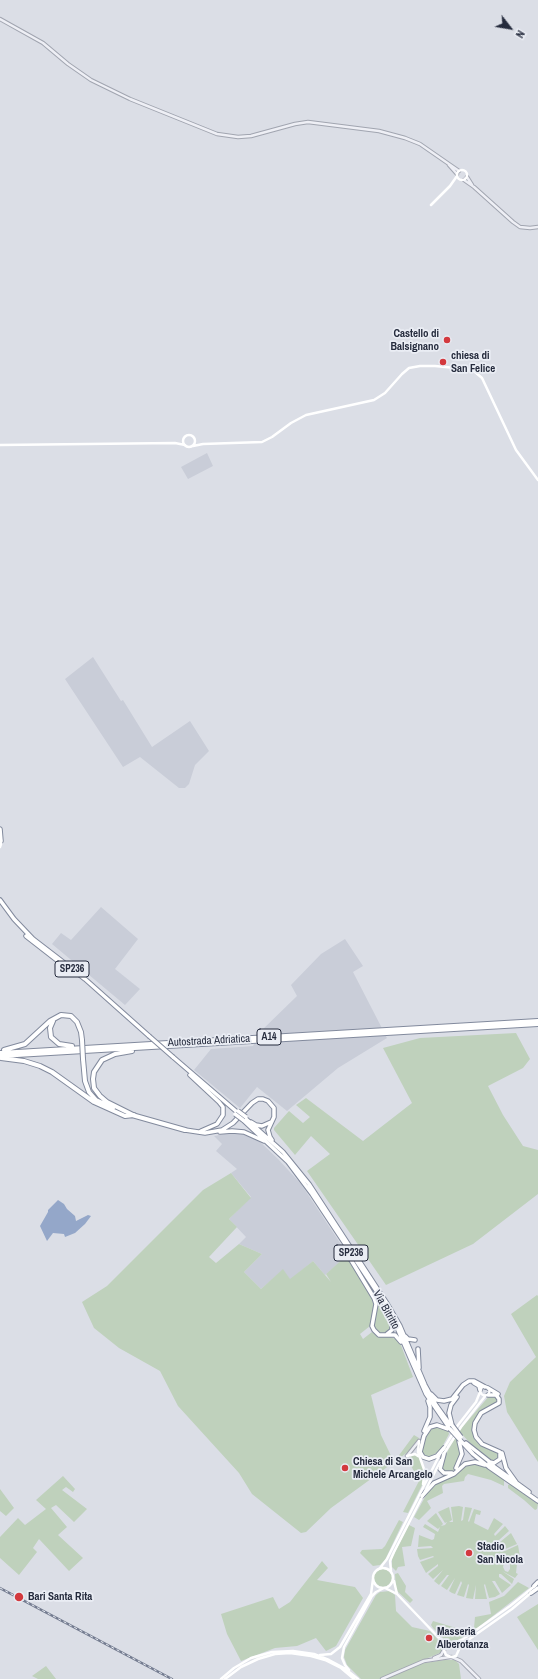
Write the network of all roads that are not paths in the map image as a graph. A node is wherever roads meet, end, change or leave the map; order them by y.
1 (0, 20) edge
2 (446, 162) junction
3 (459, 171) junction
4 (457, 175) junction
5 (467, 177) junction
6 (460, 180) junction
7 (464, 180) junction
8 (450, 186) junction
9 (474, 187) junction
10 (431, 206) dead end
11 (538, 227) edge
12 (183, 439) junction
13 (195, 442) junction
14 (175, 443) junction
15 (203, 444) junction
16 (0, 445) edge
17 (185, 445) junction
18 (193, 446) junction
19 (538, 480) edge
20 (0, 829) edge
21 (1, 840) edge
22 (0, 847) edge
23 (0, 900) edge
24 (1, 905) edge
25 (57, 1017) junction
26 (538, 1021) edge
27 (538, 1024) edge
28 (148, 1037) junction
29 (113, 1046) junction
30 (169, 1046) junction
31 (0, 1051) edge
32 (0, 1057) edge
33 (172, 1058) junction
34 (190, 1075) junction
35 (237, 1112) junction
36 (134, 1115) junction
37 (245, 1119) junction
38 (272, 1121) junction
39 (185, 1130) joint
40 (194, 1132) junction
41 (288, 1162) junction
42 (300, 1172) junction
43 (348, 1255) dead end
44 (377, 1292) junction
45 (395, 1317) junction
46 (412, 1333) dead end
47 (386, 1335) junction
48 (418, 1349) dead end
49 (406, 1350) junction
50 (415, 1371) junction
51 (425, 1385) junction
52 (487, 1388) junction
53 (480, 1391) junction
54 (487, 1395) junction
55 (451, 1428) junction
56 (460, 1439) junction
57 (419, 1441) junction
58 (466, 1443) junction
59 (444, 1448) junction
60 (444, 1454) junction
61 (407, 1456) joint
62 (419, 1456) junction
63 (497, 1472) junction
64 (516, 1482) junction
65 (421, 1494) junction
66 (538, 1500) edge
67 (404, 1527) junction
68 (380, 1568) junction
69 (391, 1571) junction
70 (373, 1579) junction
71 (394, 1579) junction
72 (538, 1582) edge
73 (537, 1587) edge
74 (384, 1588) junction
75 (531, 1593) joint
76 (397, 1594) junction
77 (440, 1639) junction
78 (463, 1642) junction
79 (451, 1643) junction
80 (444, 1649) junction
81 (458, 1650) junction
82 (314, 1654) junction
83 (451, 1657) junction
84 (431, 1660) junction
85 (461, 1660) junction
86 (354, 1678) edge
87 (223, 1679) edge
88 (358, 1679) edge
89 (382, 1679) edge
90 (479, 1679) edge

1 - 2 street
2 - 3 street
2 - 4 street
3 - 4 main road
3 - 5 main road
4 - 6 main road
4 - 8 main road
5 - 7 main road
5 - 9 street
6 - 7 main road
6 - 8 main road
7 - 9 street
8 - 10 main road
9 - 11 street
12 - 13 main road
12 - 14 main road
12 - 17 main road
13 - 15 main road
13 - 18 main road
14 - 16 main road
14 - 17 main road
15 - 18 main road
15 - 19 main road
17 - 18 main road
20 - 21 highway
21 - 22 main road
23 - 28 highway, SP236
24 - 28 highway, SP236
25 - 29 highway, A14
25 - 31 highway, A14
25 - 36 highway, bridge
26 - 29 highway, Autostrada Adriatica / A14
27 - 30 highway, Autostrada Adriatica / A14
28 - 33 highway, SP236, bridge
29 - 31 highway, Autostrada Adriatica / A14
30 - 32 highway, Autostrada Adriatica / A14
30 - 36 highway, A14
32 - 36 highway, A14
33 - 34 highway, SP236
33 - 35 highway, SP236
34 - 35 highway, SP236
34 - 40 highway
35 - 37 highway, Via Bitritto / SP236, bridge
36 - 39 highway
37 - 38 highway
37 - 41 highway, Via Bitritto / SP236
37 - 42 highway, Via Bitritto / SP236
38 - 40 highway
38 - 42 highway
39 - 40 highway
40 - 41 highway
41 - 44 highway, Via Bitritto / SP236
42 - 45 highway, Via Bitritto / SP236
43 - 47 highway
44 - 47 highway
44 - 49 highway, Via Bitritto / SP236
45 - 46 highway
45 - 51 highway, Via Bitritto / SP236
47 - 49 highway
48 - 51 highway
49 - 50 highway, Via Bitritto / SP236
50 - 55 highway, Via Bitritto / SP236
50 - 57 highway
51 - 52 highway
51 - 55 highway, Via Bitritto / SP236
52 - 53 main road
52 - 54 main road
52 - 64 highway
53 - 54 main road
53 - 55 highway
53 - 59 main road
54 - 58 highway
54 - 60 main road
55 - 56 highway, Via Bitritto / SP236, bridge
55 - 56 highway, Via Bitritto / SP236, bridge
55 - 59 highway
56 - 58 highway, Via Bitritto / SP236
56 - 60 highway
56 - 63 highway, Via Bitritto / SP236
57 - 61 street
57 - 62 main road
58 - 64 highway, Via Bitritto / SP236
59 - 65 main road
60 - 65 main road
61 - 62 main road
62 - 65 main road
63 - 65 highway
63 - 66 highway, Via Bitritto / SP236
64 - 66 highway, Via Bitritto / SP236
65 - 67 main road
67 - 68 main road
67 - 69 main road
68 - 69 main road
68 - 70 main road
69 - 71 main road
70 - 74 main road
70 - 82 main road
71 - 74 main road
71 - 76 main road
72 - 73 highway
73 - 75 highway
73 - 78 main road
74 - 76 main road
74 - 86 main road
75 - 78 main road
76 - 77 main road
77 - 79 main road
77 - 80 main road
78 - 79 main road
78 - 81 main road
79 - 80 main road
79 - 81 main road
80 - 83 main road
80 - 84 street
81 - 83 main road
81 - 85 street
82 - 86 main road
82 - 87 main road
83 - 84 street
83 - 85 street
84 - 89 street
85 - 90 street
86 - 87 main road
86 - 88 main road

